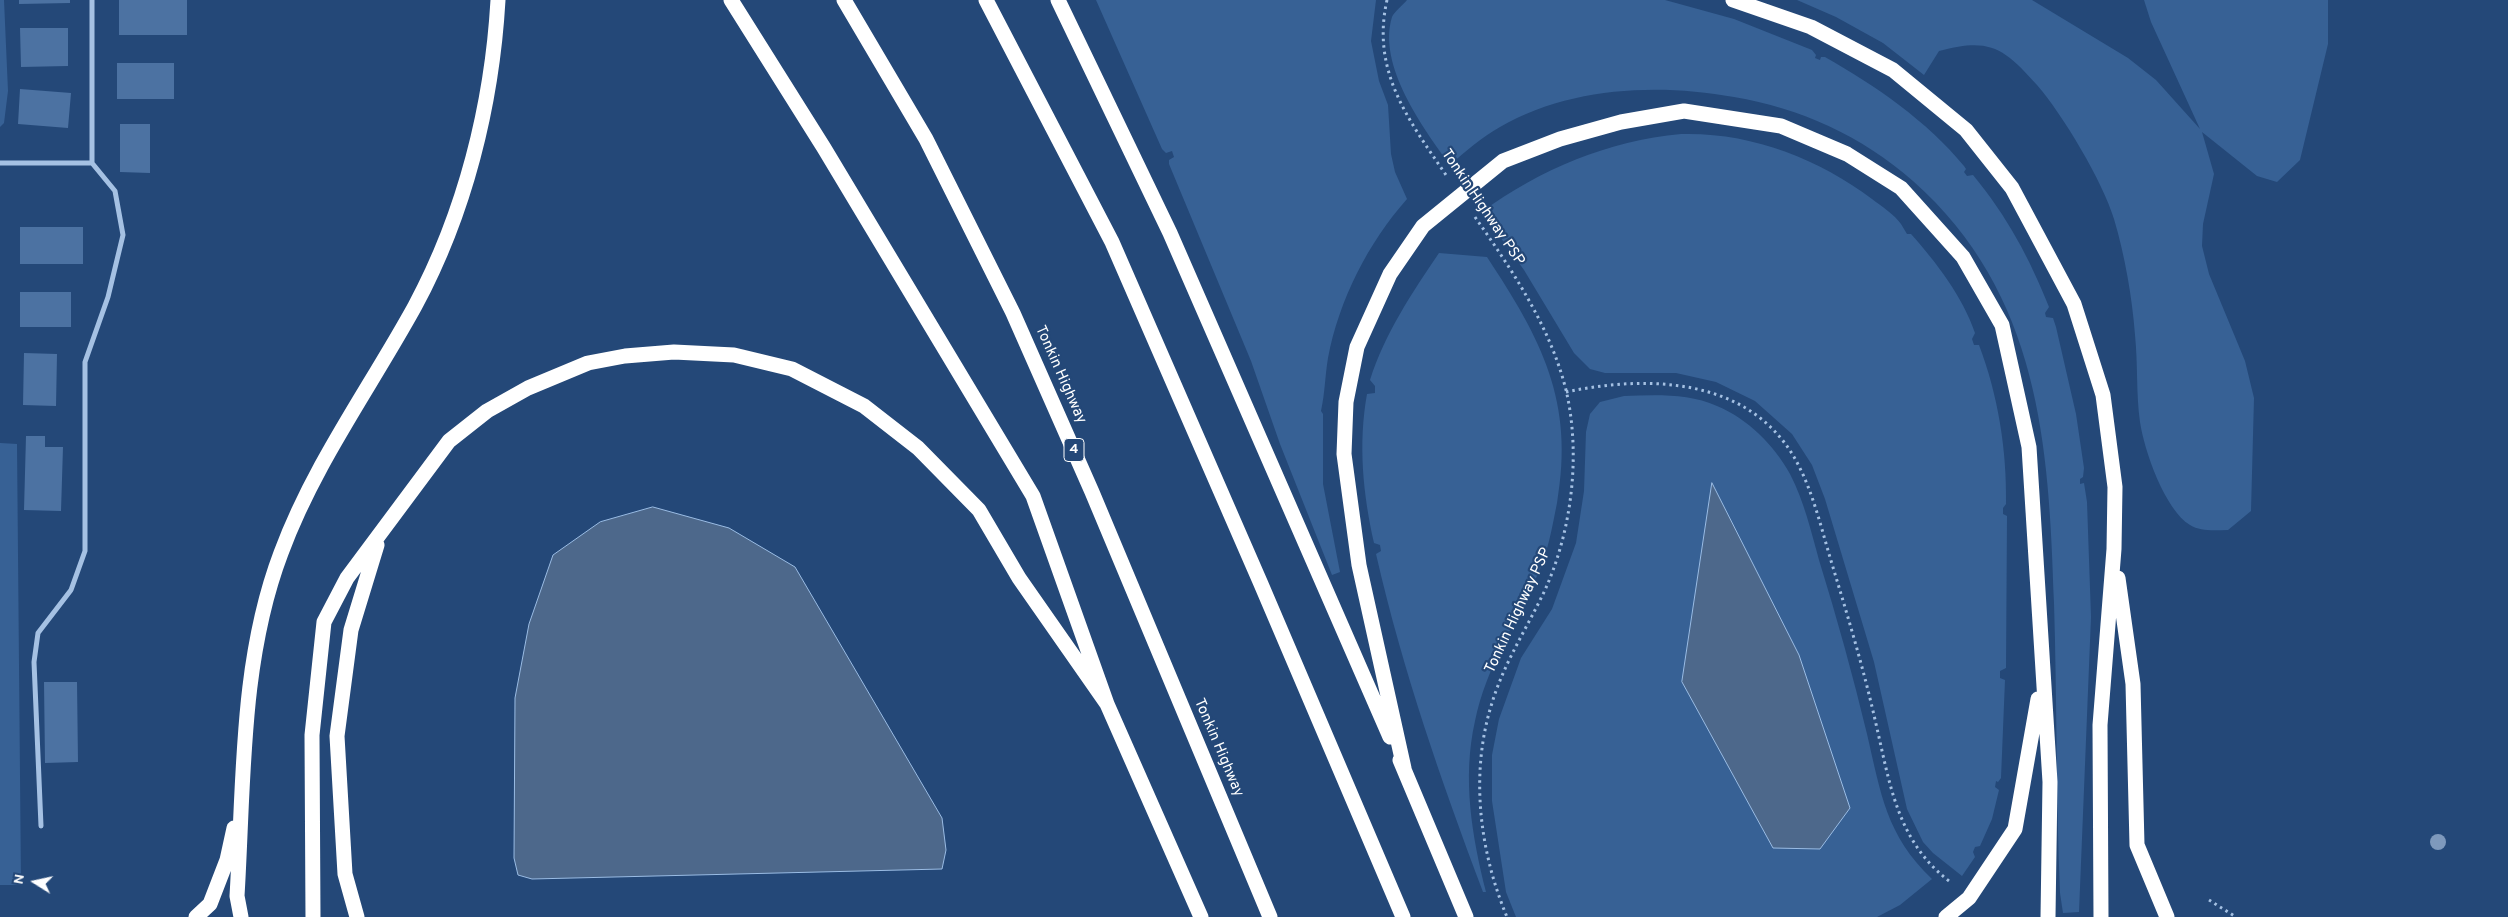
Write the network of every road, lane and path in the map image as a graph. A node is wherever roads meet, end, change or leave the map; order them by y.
1 (92, 0) edge
2 (498, 0) edge
3 (731, 0) edge
4 (844, 0) edge
5 (986, 0) edge
6 (1058, 0) edge
7 (1388, 0) edge
8 (1733, 0) edge
9 (0, 163) edge
10 (92, 163) junction
11 (1450, 181) dead end
12 (1472, 213) dead end
13 (1566, 392) junction
14 (380, 536) junction
15 (2114, 549) junction
16 (2042, 678) junction
17 (1107, 704) junction
18 (1404, 768) junction
19 (243, 790) junction
20 (41, 826) dead end
21 (1954, 885) dead end
22 (2209, 900) dead end
23 (196, 917) edge
24 (241, 917) edge
25 (313, 917) edge
26 (357, 917) edge
27 (1201, 917) edge
28 (1270, 917) edge
29 (1403, 917) edge
30 (1466, 917) edge
31 (1507, 917) edge
32 (1946, 917) edge
33 (2048, 917) edge
34 (2101, 917) edge
35 (2167, 917) edge
36 (2236, 917) edge

1 - 10 street
2 - 19 highway
3 - 17 highway
4 - 28 highway, Tonkin Highway / 4
5 - 29 highway
6 - 18 highway
7 - 11 path, Tonkin Highway PSP
8 - 15 highway
9 - 10 street
10 - 20 street
12 - 13 path, Tonkin Highway PSP
13 - 21 path
13 - 31 path, Tonkin Highway PSP
14 - 17 highway
14 - 25 highway
14 - 26 highway
15 - 34 highway
15 - 35 highway
16 - 18 highway
16 - 32 highway
16 - 33 highway
17 - 27 highway
18 - 30 highway
19 - 23 highway
19 - 24 highway
22 - 36 path

